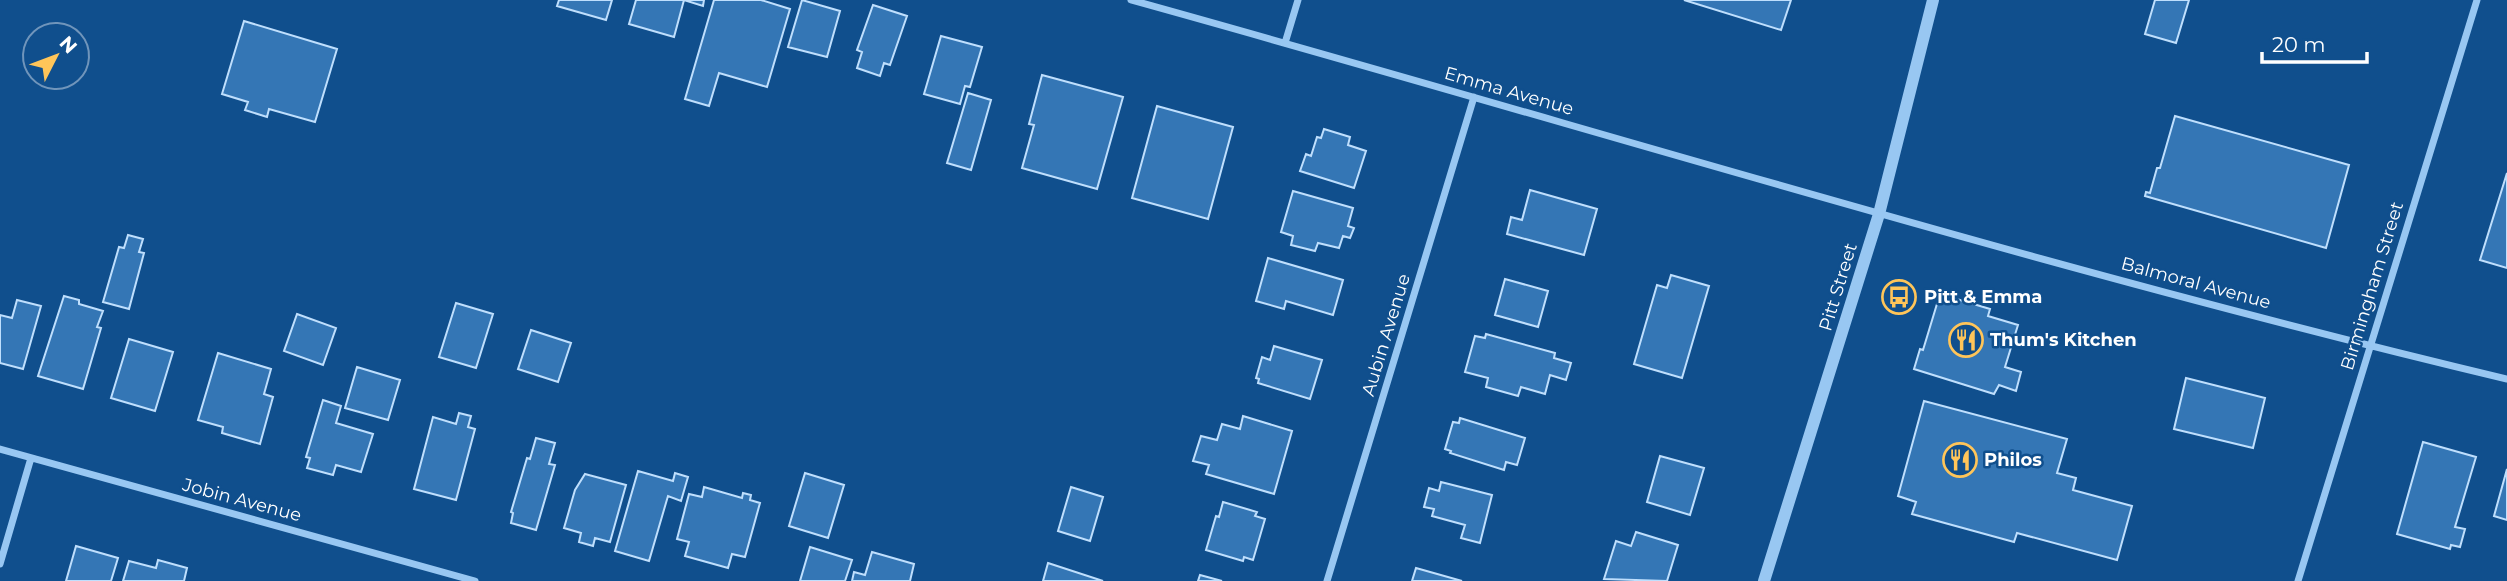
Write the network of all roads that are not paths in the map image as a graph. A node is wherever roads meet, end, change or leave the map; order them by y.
1 (1131, 0) edge
2 (1298, 0) edge
3 (1933, 0) edge
4 (2477, 0) edge
5 (1285, 43) junction
6 (1474, 97) junction
7 (1879, 214) junction
8 (2370, 346) junction
9 (2507, 379) edge
10 (0, 449) edge
11 (31, 458) junction
12 (0, 564) edge
13 (475, 581) edge
14 (1327, 581) edge
15 (1764, 581) edge
16 (2298, 581) edge

1 - 5 street, Emma Avenue
2 - 5 street
3 - 7 street, Pitt Street
4 - 8 street, Birmingham Street
5 - 6 street, Emma Avenue
6 - 7 street, Emma Avenue
6 - 14 street, Aubin Avenue
7 - 8 street, Balmoral Avenue
7 - 15 street, Pitt Street
8 - 9 street, Balmoral Avenue
8 - 16 street, Birmingham Street
10 - 11 street, Jobin Avenue
11 - 12 street
11 - 13 street, Jobin Avenue

